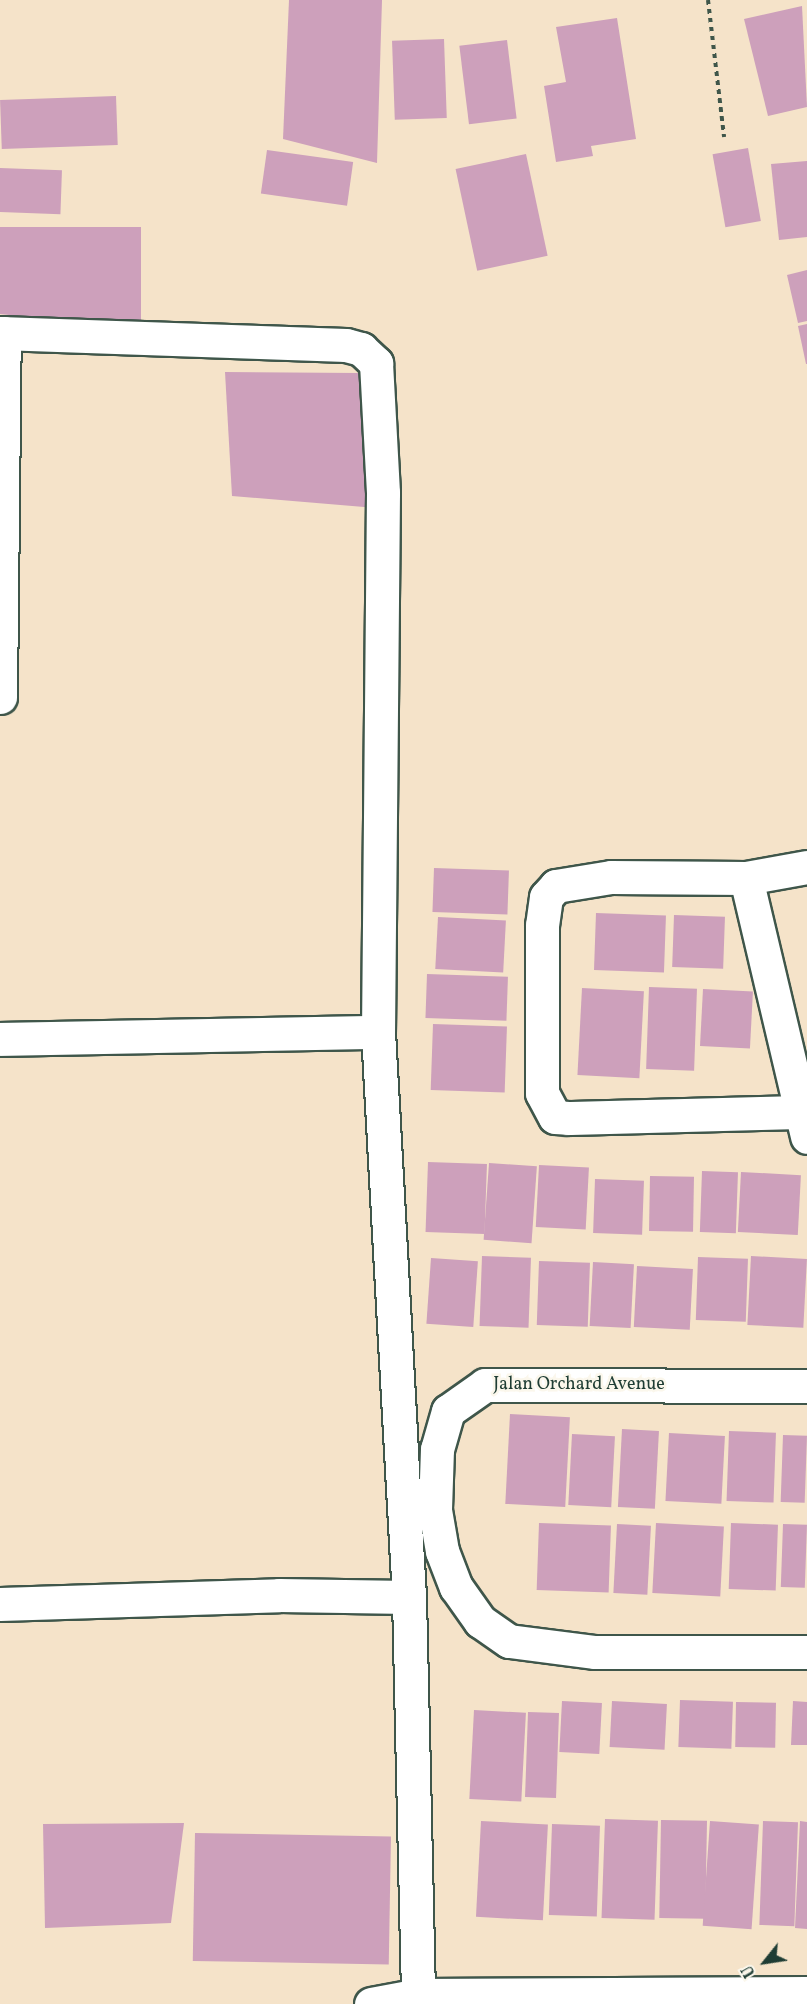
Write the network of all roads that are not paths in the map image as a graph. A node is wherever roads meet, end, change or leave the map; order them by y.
1 (2, 333) edge
2 (0, 697) edge
3 (807, 867) edge
4 (746, 878) junction
5 (378, 1032) junction
6 (0, 1039) edge
7 (804, 1124) edge
8 (807, 1386) edge
9 (409, 1597) junction
10 (0, 1604) edge
11 (807, 1652) edge
12 (807, 1993) edge
13 (418, 2000) edge
14 (371, 2004) edge

1 - 2 street
1 - 5 street
3 - 4 street
4 - 7 street
4 - 7 street
5 - 6 street
5 - 9 street
8 - 11 street, Jalan Orchard Avenue
9 - 10 street
9 - 13 street
12 - 13 street
13 - 14 street

